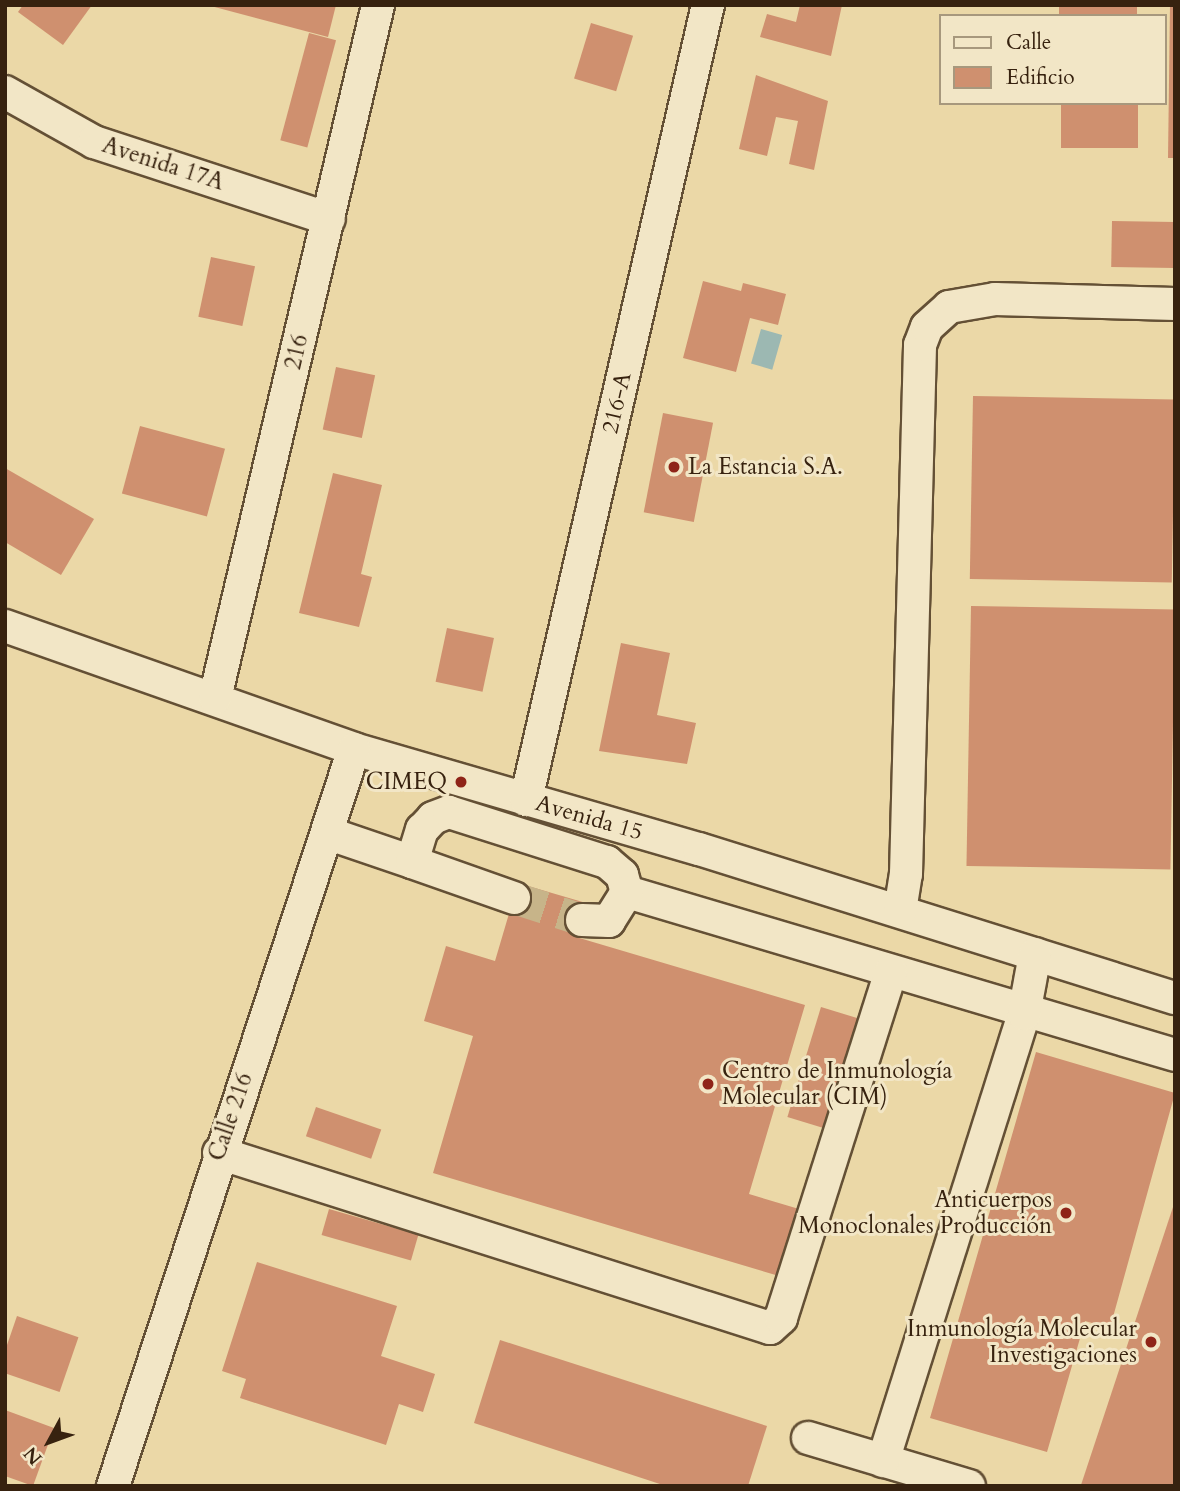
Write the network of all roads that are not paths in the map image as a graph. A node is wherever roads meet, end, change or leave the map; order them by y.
1 (378, 5) edge
2 (708, 5) edge
3 (5, 92) edge
4 (329, 219) junction
5 (1175, 304) edge
6 (5, 626) edge
7 (41, 643) junction
8 (5, 653) edge
9 (215, 698) junction
10 (354, 749) junction
11 (526, 800) junction
12 (327, 833) junction
13 (412, 862) junction
14 (627, 892) junction
15 (514, 898) tunnel mouth
16 (900, 911) junction
17 (582, 920) tunnel mouth
18 (1035, 954) junction
19 (891, 972) junction
20 (1175, 998) edge
21 (1024, 1014) junction
22 (1175, 1055) edge
23 (219, 1153) junction
24 (808, 1438) dead end
25 (883, 1461) junction
26 (113, 1486) edge
27 (968, 1486) edge

1 - 4 street, 216
2 - 11 street, 216-A
3 - 4 street, Avenida 17A
4 - 9 street, 216
5 - 16 street
6 - 7 street, Avenida 15
7 - 8 street
7 - 9 street, Avenida 15
9 - 10 street, Avenida 15
10 - 11 street, Avenida 15
10 - 12 street, Calle 216
11 - 16 street, Avenida 15
12 - 13 street
12 - 23 street, Calle 216
13 - 14 street
13 - 15 street
14 - 17 street
14 - 19 street
16 - 18 street, Avenida 15
18 - 20 street, Avenida 15
18 - 21 street
19 - 21 street
19 - 23 street
21 - 22 street
21 - 25 street
23 - 26 street, Calle 216
24 - 25 street
25 - 27 street

